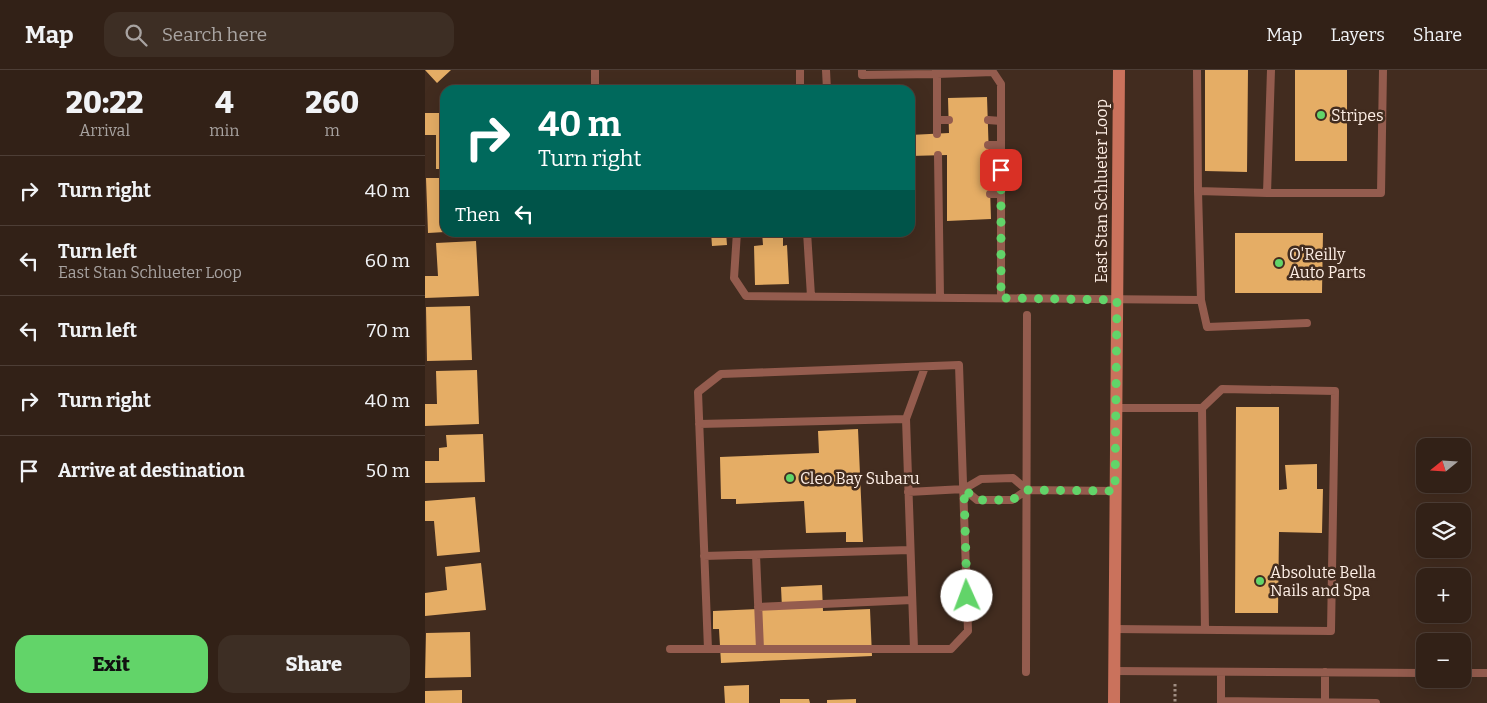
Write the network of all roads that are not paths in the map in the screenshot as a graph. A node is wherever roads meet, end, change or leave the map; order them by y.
1 (595, 70) edge
2 (800, 70) edge
3 (826, 70) edge
4 (862, 70) edge
5 (1119, 70) edge
6 (1197, 70) edge
7 (1271, 70) edge
8 (1383, 70) edge
9 (937, 72) edge
10 (595, 85) edge
11 (800, 85) edge
12 (827, 85) edge
13 (937, 120) junction
14 (949, 120) dead end
15 (988, 120) dead end
16 (1001, 121) junction
17 (937, 134) dead end
18 (989, 145) dead end
19 (1001, 145) junction
20 (938, 155) dead end
21 (1001, 170) junction
22 (947, 171) dead end
23 (989, 171) dead end
24 (938, 172) junction
25 (1198, 191) junction
26 (1267, 193) junction
27 (938, 194) junction
28 (990, 194) dead end
29 (1001, 194) junction
30 (947, 195) dead end
31 (737, 237) edge
32 (807, 237) edge
33 (811, 296) junction
34 (940, 297) junction
35 (1001, 298) junction
36 (1117, 300) junction
37 (1201, 300) junction
38 (1027, 315) dead end
39 (1307, 323) dead end
40 (925, 367) junction
41 (1116, 408) junction
42 (1202, 408) junction
43 (906, 419) junction
44 (699, 424) junction
45 (964, 489) junction
46 (1027, 490) junction
47 (1115, 491) junction
48 (908, 492) junction
49 (910, 550) junction
50 (755, 555) junction
51 (705, 556) junction
52 (912, 600) junction
53 (758, 607) junction
54 (1114, 629) junction
55 (1205, 630) junction
56 (671, 649) dead end
57 (708, 649) junction
58 (759, 649) junction
59 (914, 649) junction
60 (1114, 671) junction
61 (1026, 672) dead end
62 (1221, 672) junction
63 (1325, 672) junction
64 (1416, 673) edge
65 (1471, 673) edge
66 (1487, 673) edge
67 (1221, 702) edge
68 (1274, 702) edge
69 (1325, 702) edge
70 (1114, 703) edge
71 (1376, 703) edge

1 - 10 lane
2 - 11 lane
3 - 12 lane
4 - 9 lane
5 - 36 main road, East Stan Schlueter Loop
6 - 25 lane
7 - 26 lane
8 - 26 lane
9 - 13 lane
9 - 16 lane
13 - 14 lane
13 - 17 lane
15 - 16 lane
16 - 19 lane
18 - 19 lane
19 - 21 lane
20 - 24 lane
21 - 23 lane
21 - 29 lane
22 - 24 lane
24 - 27 lane
25 - 26 lane
25 - 37 lane
27 - 30 lane
27 - 34 lane
28 - 29 lane
29 - 35 lane
31 - 33 lane
32 - 33 lane
33 - 34 lane
34 - 35 lane
35 - 36 lane
36 - 37 lane
36 - 41 main road, East Stan Schlueter Loop
37 - 39 lane
38 - 46 lane
40 - 43 lane
40 - 44 lane
40 - 45 lane
41 - 42 lane
41 - 47 main road, East Stan Schlueter Loop
42 - 55 lane
42 - 55 lane
43 - 44 lane
43 - 48 lane
44 - 51 lane
45 - 46 lane
45 - 46 lane
45 - 48 lane
45 - 59 lane
46 - 47 lane
46 - 61 lane
47 - 54 main road, East Stan Schlueter Loop
48 - 49 lane
49 - 50 lane
49 - 52 lane
50 - 51 lane
50 - 53 lane
51 - 57 lane
52 - 53 lane
52 - 59 lane
53 - 58 lane
54 - 55 lane
54 - 60 main road, East Stan Schlueter Loop
56 - 57 lane
57 - 58 lane
58 - 59 lane
60 - 62 lane
60 - 70 main road, East Stan Schlueter Loop
62 - 63 lane
62 - 67 lane
63 - 64 lane
63 - 69 lane
65 - 66 lane
67 - 68 lane
68 - 69 lane
69 - 71 lane

